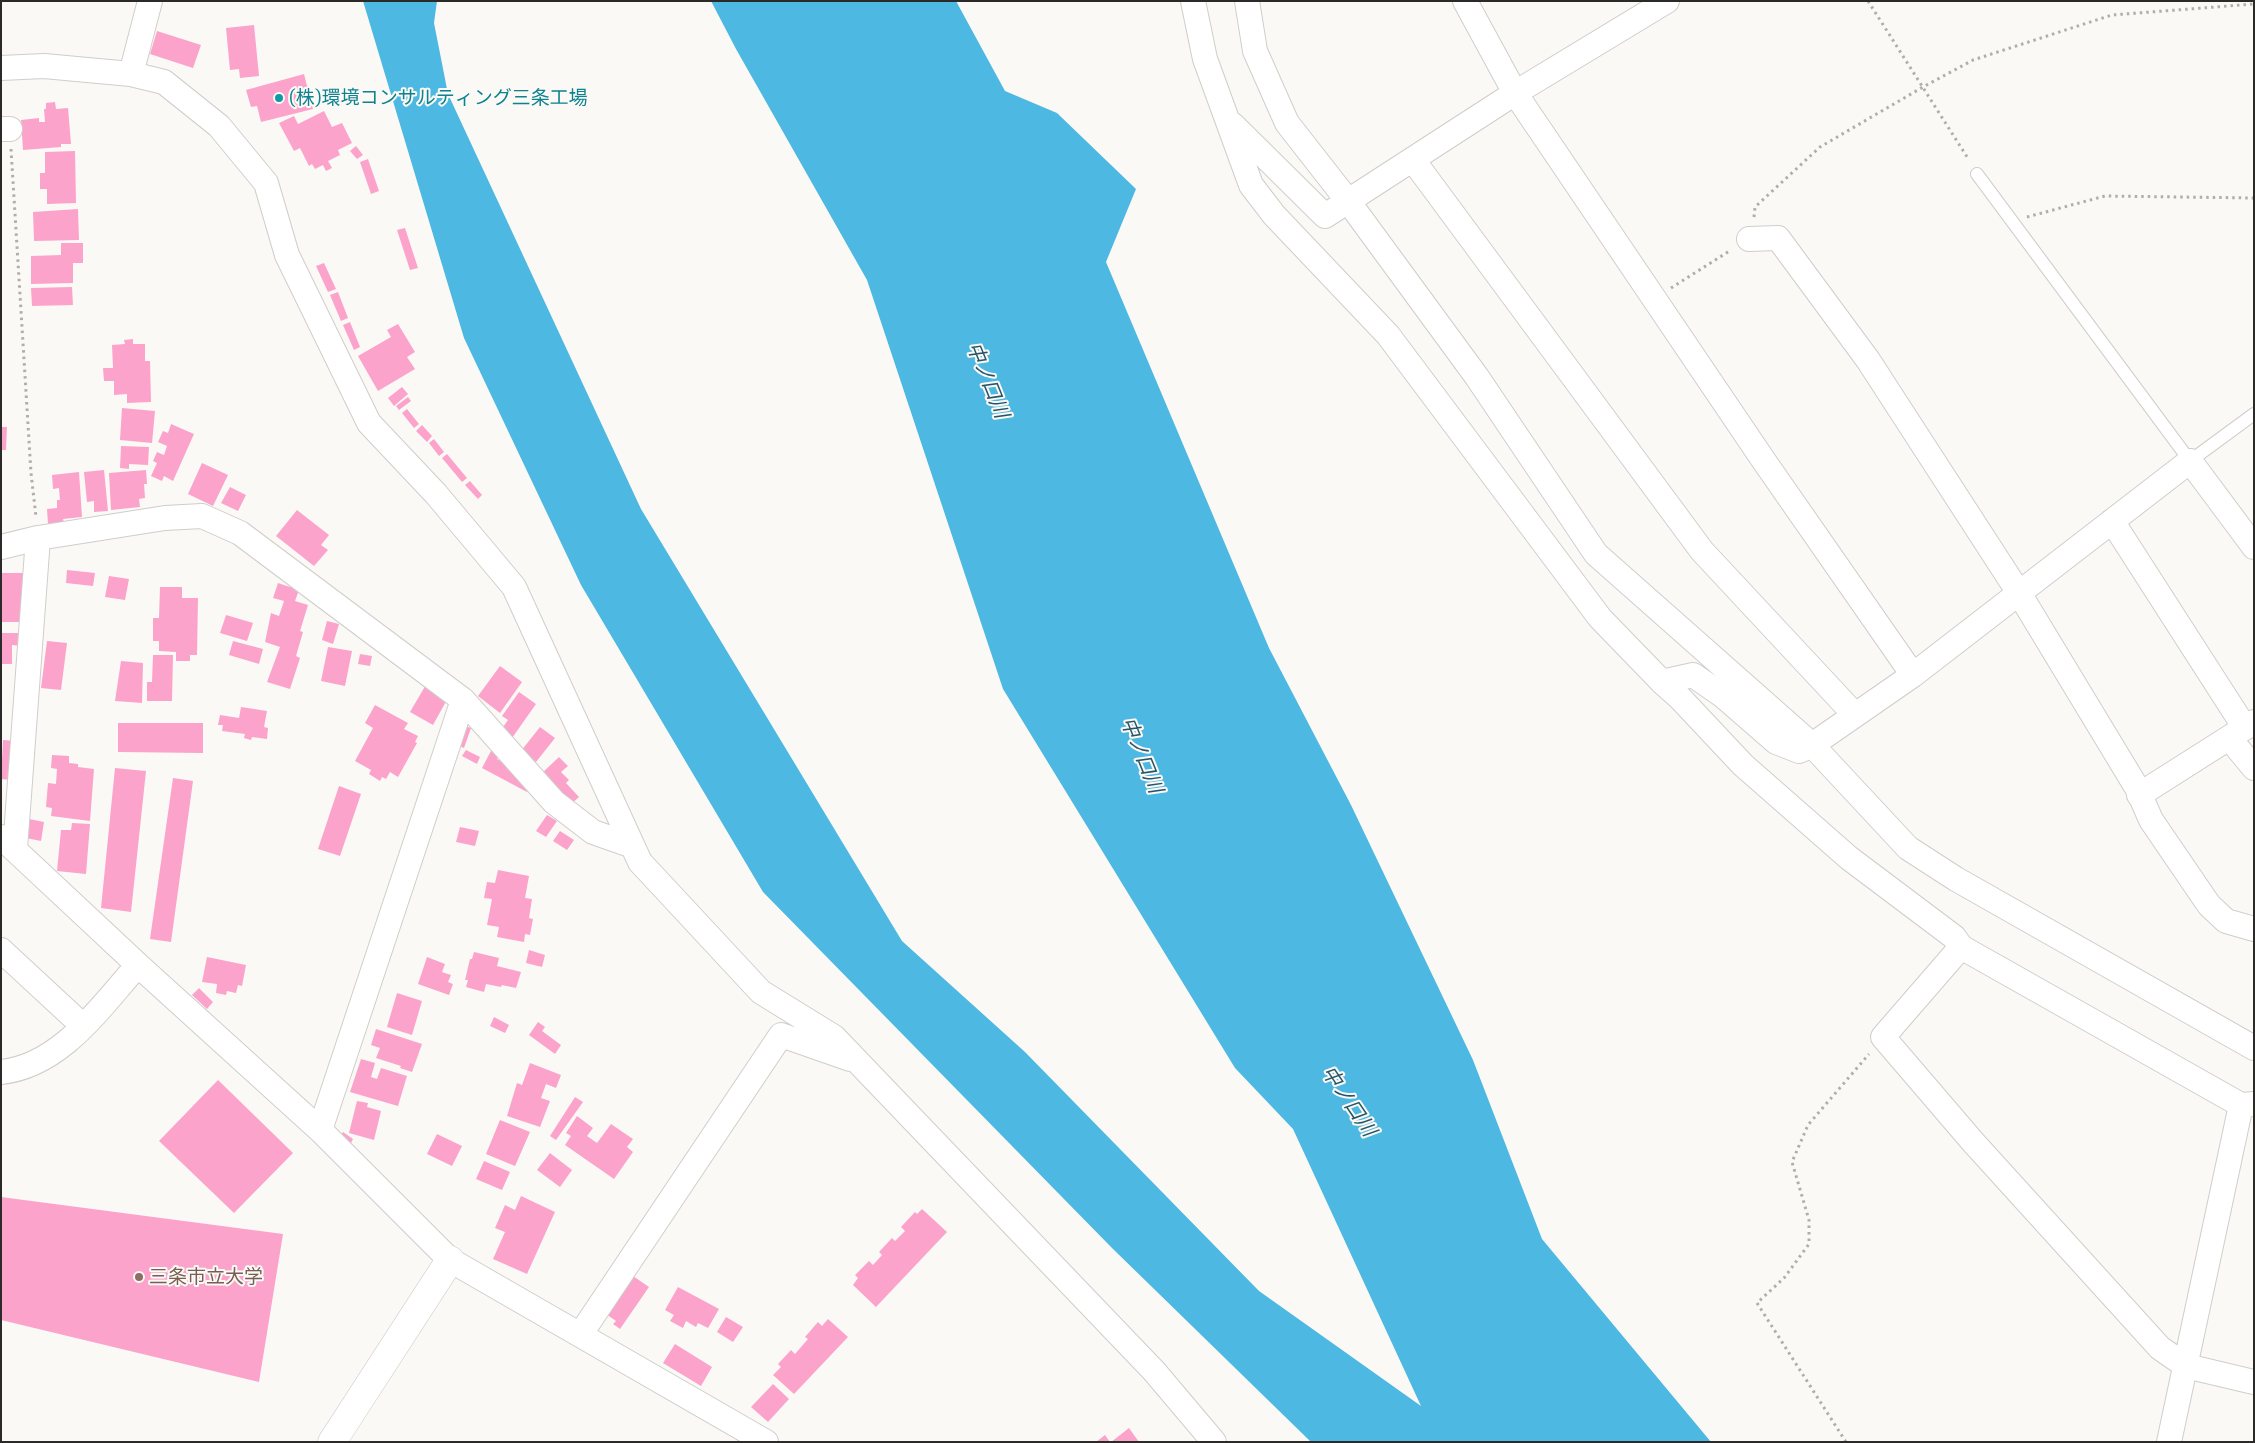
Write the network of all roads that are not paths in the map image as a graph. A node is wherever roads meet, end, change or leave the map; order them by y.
1 (150, 1) edge
2 (1193, 1) edge
3 (1247, 1) edge
4 (1465, 1) edge
5 (1667, 1) edge
6 (1, 68) edge
7 (131, 74) junction
8 (1515, 93) junction
9 (1229, 121) junction
10 (1413, 160) junction
11 (1977, 174) road end
12 (1348, 201) junction
13 (1749, 239) road end
14 (2254, 414) edge
15 (2190, 461) junction
16 (2112, 521) junction
17 (38, 538) junction
18 (1, 547) edge
19 (2254, 547) edge
20 (2019, 593) junction
21 (1913, 675) junction
22 (1662, 682) junction
23 (463, 700) junction
24 (1856, 715) junction
25 (2243, 730) edge
26 (1812, 745) junction
27 (2254, 768) edge
28 (2139, 796) junction
29 (8, 843) edge
30 (630, 845) junction
31 (2254, 930) edge
32 (1961, 946) junction
33 (1, 950) edge
34 (138, 965) junction
35 (83, 1026) junction
36 (2254, 1048) edge
37 (857, 1061) junction
38 (1, 1072) edge
39 (2248, 1104) edge
40 (320, 1130) junction
41 (450, 1260) junction
42 (580, 1335) junction
43 (2186, 1366) junction
44 (2254, 1382) edge
45 (1212, 1441) edge
46 (332, 1442) edge
47 (766, 1442) edge
48 (2168, 1442) edge

1 - 7 street
2 - 9 street
3 - 12 street
4 - 8 street
5 - 8 street
6 - 7 street
7 - 30 street
8 - 10 street
8 - 21 street
9 - 12 street
9 - 22 street
10 - 12 street
10 - 24 street
11 - 15 lane
12 - 26 street
13 - 20 street
14 - 15 lane
15 - 16 street
15 - 19 street
16 - 20 street
16 - 25 street
17 - 18 street
17 - 23 street
17 - 29 street
20 - 21 street
20 - 28 street
21 - 24 street
22 - 26 street
22 - 32 street
23 - 30 street
23 - 40 street
24 - 26 street
25 - 27 street
25 - 28 street
26 - 36 street
28 - 31 street
29 - 34 street
30 - 37 street
32 - 39 street
32 - 43 street
33 - 35 street
34 - 35 street
34 - 40 street
35 - 38 street
37 - 42 street
37 - 45 street
39 - 43 street
40 - 41 street
41 - 42 street
41 - 46 street
42 - 47 street
43 - 44 street
43 - 48 street

